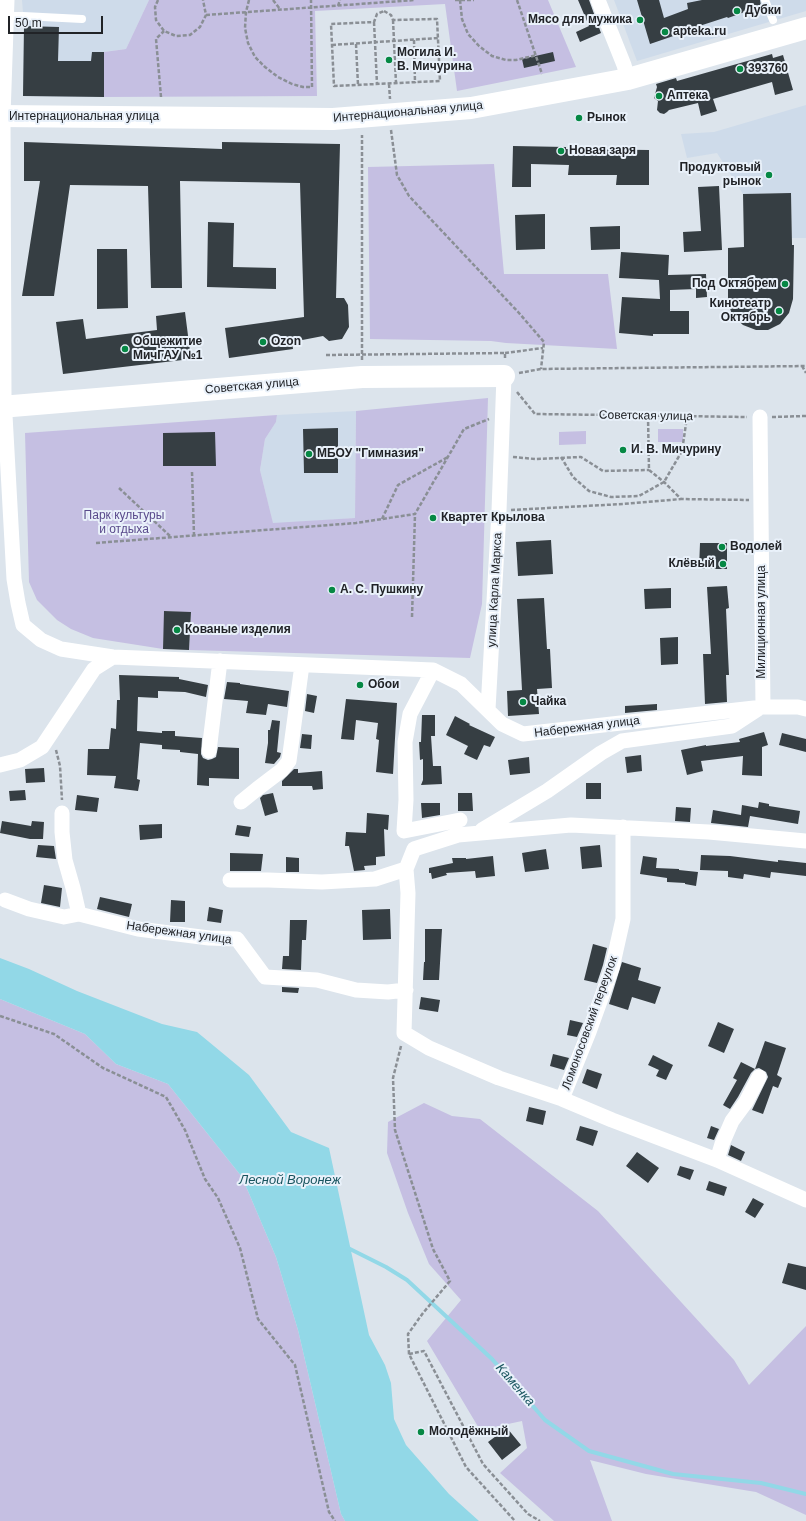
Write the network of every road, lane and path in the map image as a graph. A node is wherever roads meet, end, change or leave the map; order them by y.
1 (7, 0) edge
2 (158, 0) edge
3 (204, 0) edge
4 (249, 0) edge
5 (274, 0) edge
6 (311, 0) edge
7 (340, 0) edge
8 (414, 0) edge
9 (455, 0) edge
10 (460, 0) edge
11 (474, 0) edge
12 (517, 0) edge
13 (598, 0) edge
14 (765, 0) edge
15 (338, 6) junction
16 (311, 7) junction
17 (280, 10) junction
18 (246, 12) junction
19 (206, 15) junction
20 (6, 16) junction
21 (82, 19) dead end
22 (393, 20) junction
23 (773, 20) dead end
24 (374, 22) junction
25 (806, 28) edge
26 (164, 31) junction
27 (438, 38) junction
28 (414, 40) junction
29 (395, 41) junction
30 (375, 42) junction
31 (356, 44) junction
32 (332, 45) junction
33 (537, 55) junction
34 (542, 74) dead end
35 (628, 79) junction
36 (396, 83) junction
37 (415, 83) junction
38 (378, 84) junction
39 (389, 84) junction
40 (358, 85) junction
41 (161, 97) dead end
42 (391, 114) junction
43 (2, 116) edge
44 (362, 135) dead end
45 (543, 348) junction
46 (505, 353) junction
47 (326, 355) dead end
48 (362, 355) junction
49 (802, 366) junction
50 (806, 366) edge
51 (540, 369) junction
52 (806, 373) edge
53 (504, 376) junction
54 (362, 377) junction
55 (2, 406) edge
56 (502, 413) junction
57 (648, 416) junction
58 (687, 416) junction
59 (806, 416) edge
60 (760, 418) junction
61 (448, 456) junction
62 (500, 456) junction
63 (561, 458) junction
64 (649, 470) junction
65 (192, 472) dead end
66 (664, 482) junction
67 (119, 488) dead end
68 (681, 499) junction
69 (761, 500) junction
70 (499, 511) junction
71 (416, 514) junction
72 (382, 519) junction
73 (194, 535) junction
74 (171, 537) junction
75 (96, 543) dead end
76 (412, 617) dead end
77 (113, 656) junction
78 (220, 661) junction
79 (302, 665) junction
80 (433, 670) junction
81 (762, 707) junction
82 (488, 709) junction
83 (806, 709) edge
84 (52, 732) junction
85 (209, 751) dead end
86 (0, 765) edge
87 (242, 802) dead end
88 (62, 813) joint
89 (460, 820) dead end
90 (623, 827) junction
91 (479, 832) junction
92 (806, 841) edge
93 (406, 869) junction
94 (230, 880) dead end
95 (6, 900) dead end
96 (79, 914) junction
97 (406, 990) junction
98 (0, 1016) edge
99 (404, 1033) junction
100 (759, 1077) dead end
101 (562, 1099) junction
102 (717, 1160) junction
103 (806, 1200) edge
104 (409, 1354) junction
105 (335, 1521) edge
106 (515, 1521) edge
107 (540, 1521) edge

1 - 20 street, Набережная улица
2 - 26 path
3 - 19 path
4 - 18 path
5 - 17 path
6 - 16 path
7 - 15 path
8 - 15 path
9 - 10 path
10 - 11 path
10 - 33 path
12 - 33 path
13 - 35 street
14 - 23 lane
15 - 16 path
16 - 17 path
16 - 18 path
17 - 18 path
18 - 19 path
19 - 26 path
20 - 21 lane
20 - 43 street, Набережная улица
22 - 24 path
22 - 27 path
22 - 29 path
24 - 30 path
24 - 32 path
25 - 35 main road, Интернациональная улица
26 - 41 path
27 - 28 path
27 - 37 path
28 - 29 path
28 - 37 path
29 - 30 path
29 - 36 path
30 - 31 path
30 - 38 path
31 - 32 path
31 - 40 path
32 - 40 path
33 - 34 path
35 - 42 main road, Интернациональная улица
36 - 37 path
36 - 39 path
38 - 39 path
38 - 40 path
39 - 42 path
42 - 43 main road, Интернациональная улица
42 - 45 path
43 - 55 street, Набережная улица
44 - 48 path
45 - 46 path
45 - 51 path
46 - 48 path
46 - 53 path
47 - 48 path
48 - 54 path
49 - 50 path
49 - 51 path
49 - 52 path
51 - 53 path
53 - 54 main road, Советская улица
53 - 56 street, улица Карла Маркса
53 - 57 path, Советская улица
54 - 55 main road, Советская улица
55 - 77 street, Набережная улица
56 - 61 path
56 - 62 street, улица Карла Маркса
57 - 58 path, Советская улица
57 - 64 path
58 - 60 path, Советская улица
58 - 66 path
59 - 60 path, Советская улица
60 - 69 street, Милиционная улица
61 - 71 path
61 - 72 path
62 - 63 path
62 - 70 street, улица Карла Маркса
63 - 64 path
63 - 66 path
64 - 66 path
65 - 73 path
66 - 68 path
67 - 74 path
68 - 69 path
68 - 70 path
69 - 81 street, Милиционная улица
70 - 82 street, улица Карла Маркса
71 - 72 path
71 - 76 path
72 - 73 path
73 - 74 path
74 - 75 path
77 - 78 street, Набережная улица
77 - 84 street
78 - 79 street, Набережная улица
78 - 85 street
79 - 80 street, Набережная улица
79 - 87 street
80 - 82 street, Набережная улица
80 - 89 street
81 - 82 street, Набережная улица
81 - 83 street, Набережная улица
81 - 91 street, Набережная улица
84 - 86 street
84 - 88 path
88 - 96 street
90 - 91 street, Набережная улица
90 - 92 street, Набережная улица
90 - 101 street, Ломоносовский переулок
91 - 93 street, Набережная улица
93 - 94 street
93 - 97 street, Набережная улица
95 - 96 street, Набережная улица
96 - 97 street, Набережная улица
97 - 99 street, Набережная улица
98 - 105 path
99 - 101 street, Ломоносовский переулок
99 - 104 path
100 - 102 street
101 - 102 street, Ломоносовский переулок
102 - 103 street, Ломоносовский переулок
104 - 106 path
104 - 107 path

